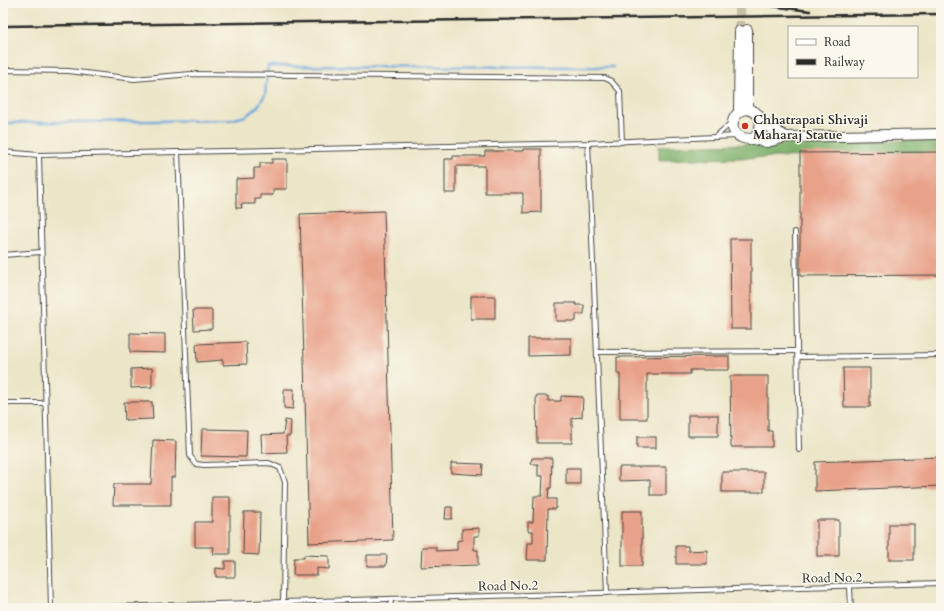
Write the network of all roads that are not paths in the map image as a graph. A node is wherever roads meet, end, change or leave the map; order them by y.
1 (743, 31) tunnel mouth
2 (3, 70) edge
3 (743, 110) junction
4 (733, 122) junction
5 (761, 122) junction
6 (941, 134) edge
7 (739, 136) junction
8 (714, 137) junction
9 (786, 137) junction
10 (753, 139) junction
11 (622, 142) junction
12 (588, 143) junction
13 (3, 152) edge
14 (178, 152) junction
15 (39, 155) junction
16 (795, 232) dead end
17 (41, 252) junction
18 (3, 256) edge
19 (797, 351) junction
20 (597, 352) junction
21 (941, 355) edge
22 (798, 357) junction
23 (3, 403) edge
24 (46, 403) junction
25 (800, 450) dead end
26 (941, 583) edge
27 (850, 587) junction
28 (607, 593) junction
29 (391, 599) junction
30 (283, 602) junction
31 (51, 608) edge
32 (75, 608) edge
33 (390, 608) edge
34 (851, 608) edge

1 - 3 street
2 - 11 lane
3 - 4 street
3 - 5 street
4 - 7 street
4 - 8 lane
5 - 9 street
5 - 10 street
6 - 9 street
7 - 8 lane
7 - 10 street
8 - 11 lane
9 - 10 street
11 - 12 lane
12 - 14 lane
12 - 20 lane
13 - 15 lane
14 - 15 lane
14 - 30 lane
15 - 17 lane
16 - 19 lane
17 - 18 lane
17 - 24 lane
19 - 20 lane
19 - 22 lane
20 - 28 lane
21 - 22 lane
22 - 25 lane
23 - 24 lane
24 - 31 lane
26 - 27 lane, Road No.2
27 - 28 lane, Road No.2
27 - 34 lane
28 - 29 lane, Road No.2
29 - 30 lane, Road No.2
29 - 33 lane
30 - 32 lane, Road No.2

